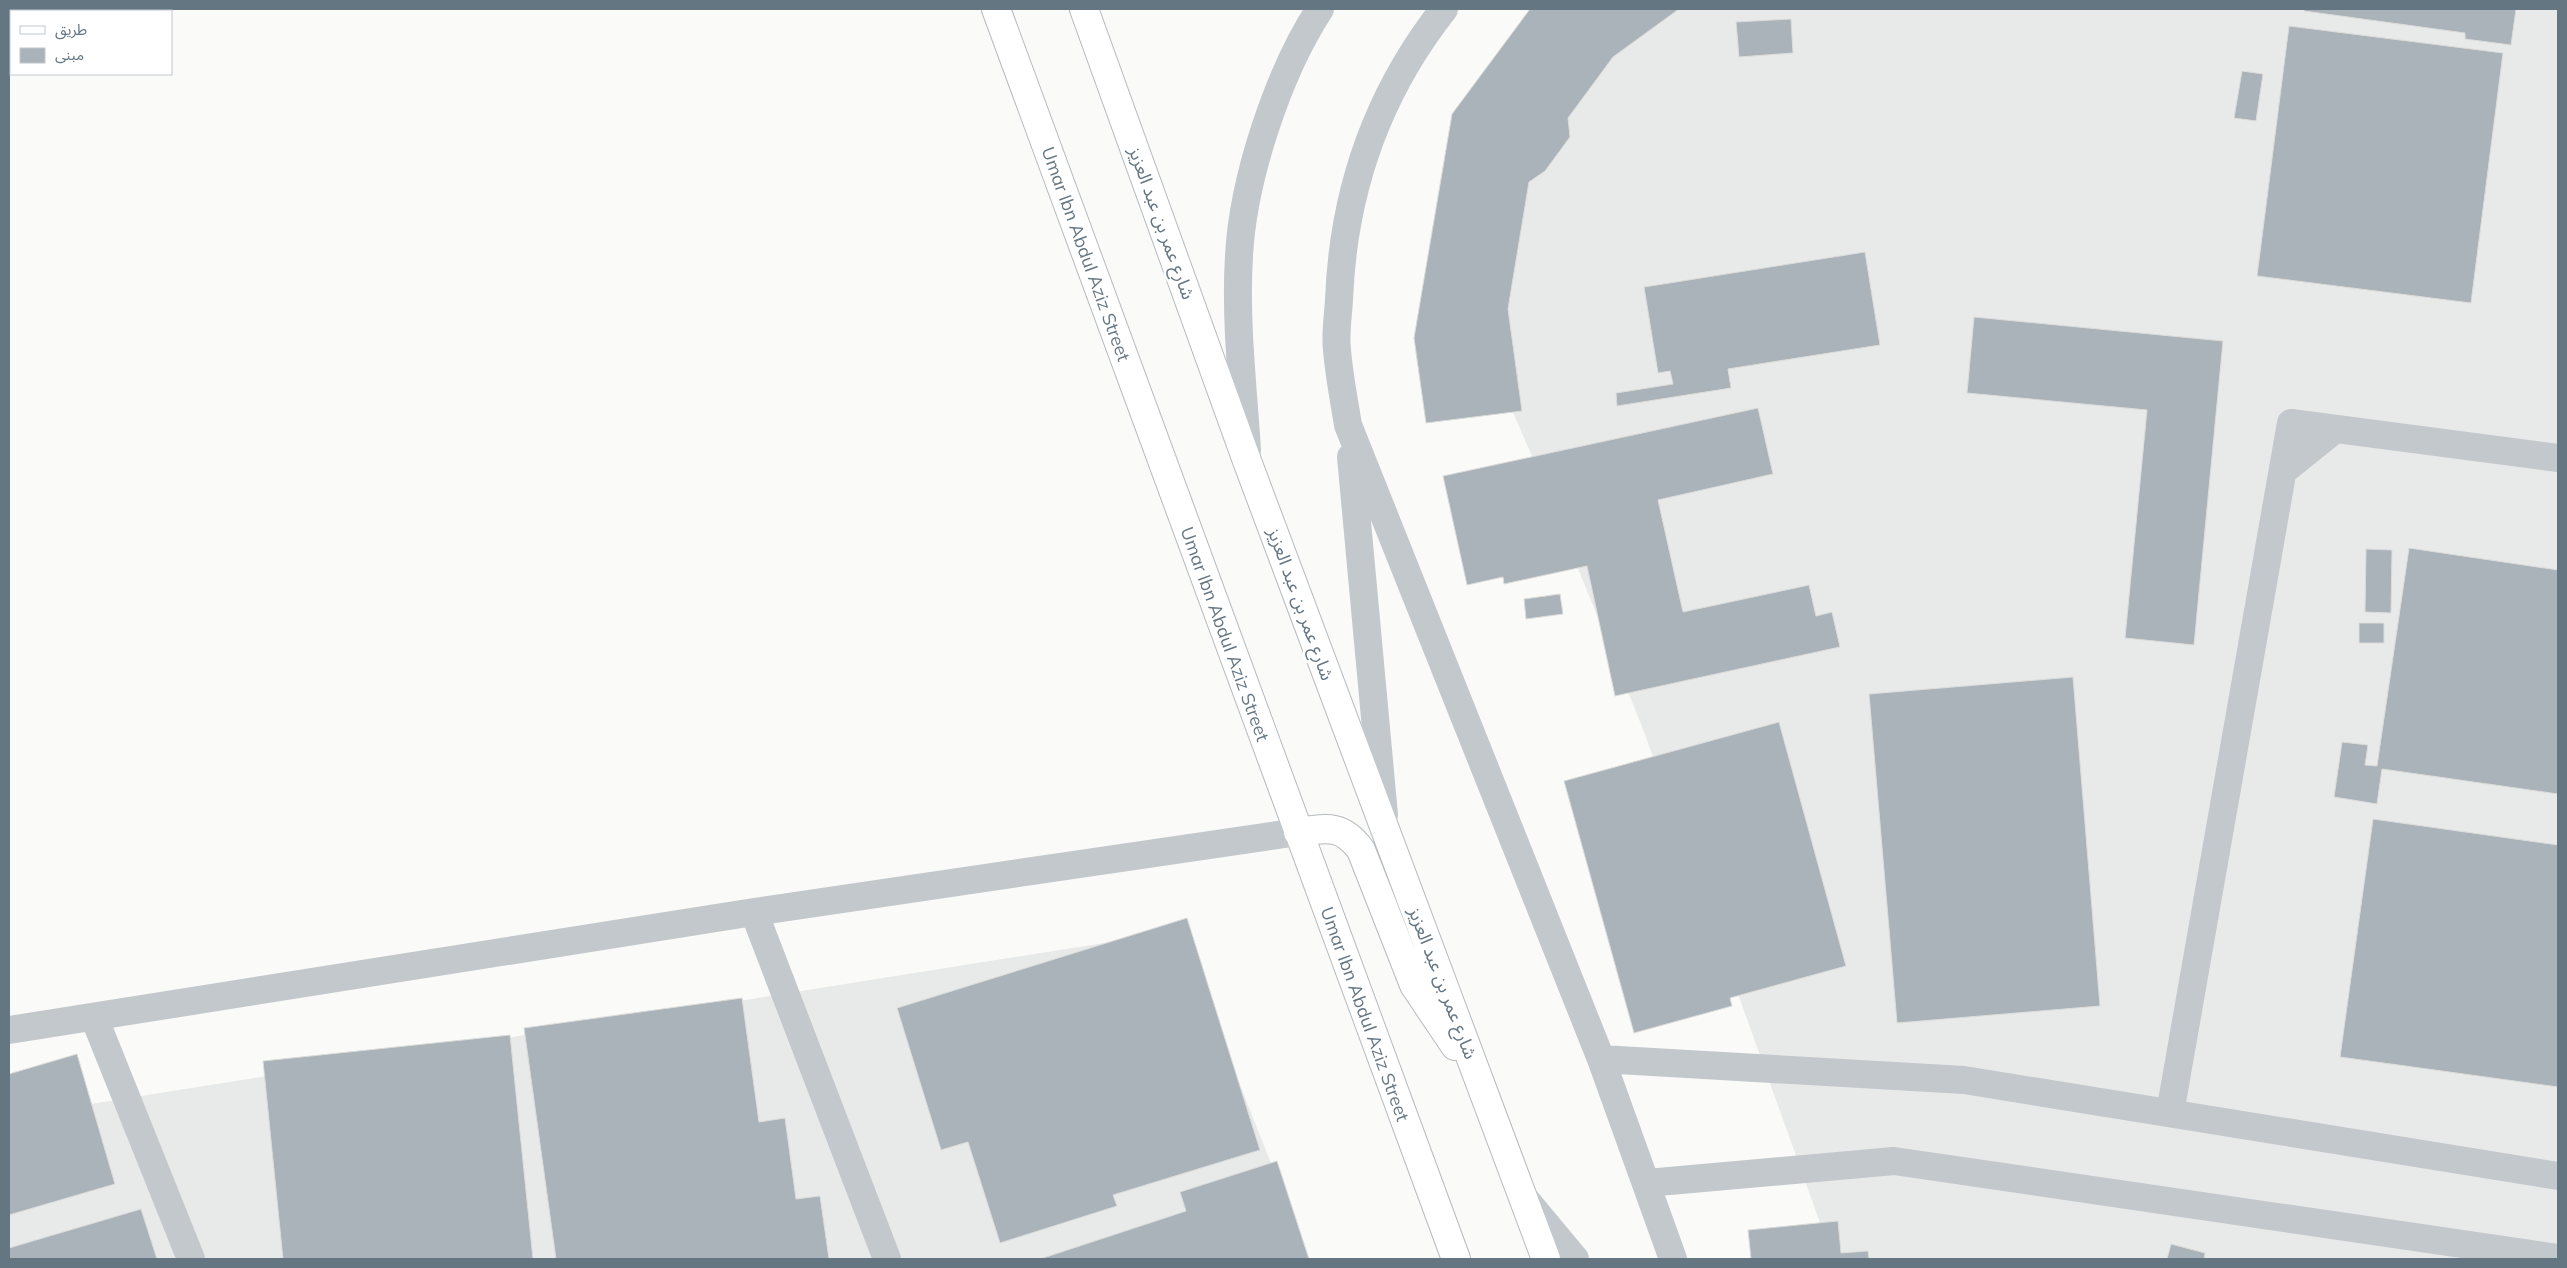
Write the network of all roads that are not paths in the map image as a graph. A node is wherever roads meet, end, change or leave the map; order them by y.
1 (996, 9) edge
2 (1084, 9) edge
3 (1320, 9) edge
4 (1444, 9) edge
5 (1348, 425) junction
6 (2558, 458) edge
7 (1247, 461) junction
8 (1386, 831) junction
9 (1298, 832) junction
10 (754, 912) junction
11 (94, 1017) junction
12 (9, 1030) edge
13 (1601, 1059) junction
14 (1480, 1084) junction
15 (2170, 1113) junction
16 (2558, 1176) edge
17 (1647, 1182) junction
18 (1523, 1197) junction
19 (2558, 1258) edge
20 (191, 1259) edge
21 (886, 1259) edge
22 (1456, 1259) edge
23 (1546, 1259) edge
24 (1575, 1259) edge
25 (1673, 1259) edge

1 - 9 main road, Umar Ibn Abdul Aziz Street
2 - 7 main road, شارع عمر بن عبد العزيز
3 - 7 street
4 - 5 street
5 - 8 street
5 - 13 street
6 - 15 street
7 - 8 main road, شارع عمر بن عبد العزيز
8 - 14 main road, شارع عمر بن عبد العزيز
9 - 10 street
9 - 14 main road
9 - 22 main road, Umar Ibn Abdul Aziz Street
10 - 11 street
10 - 21 street
11 - 12 street
11 - 20 street
13 - 15 street
13 - 17 street
14 - 18 main road, شارع عمر بن عبد العزيز
15 - 16 street
17 - 19 street
17 - 25 street
18 - 23 main road
18 - 24 street

